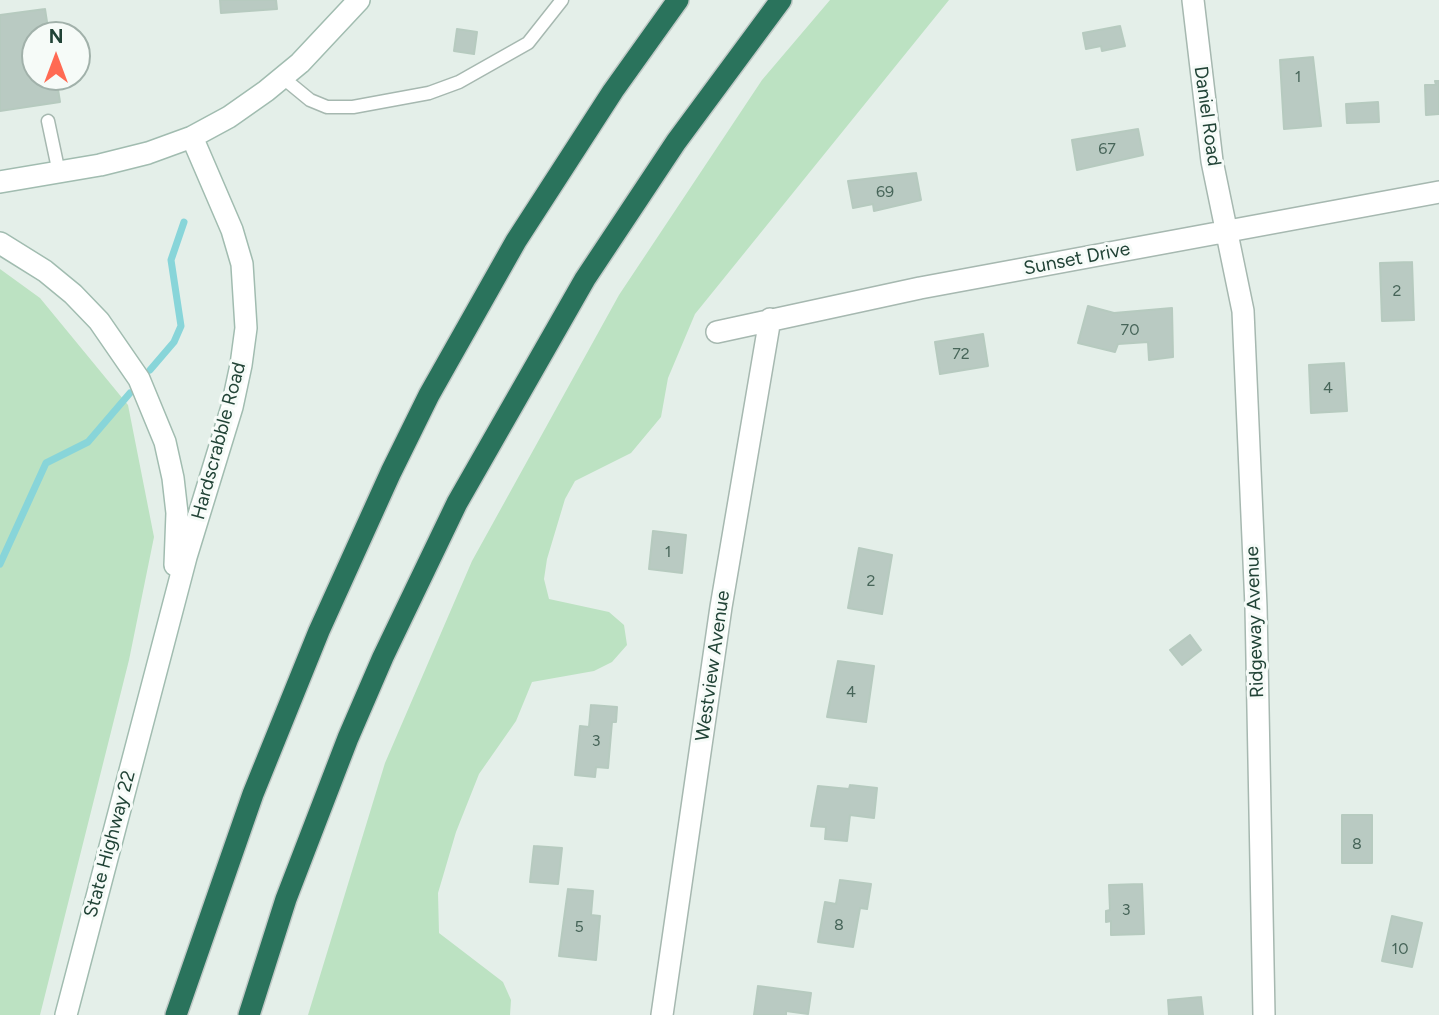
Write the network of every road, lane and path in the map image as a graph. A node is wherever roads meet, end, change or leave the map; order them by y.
1 (359, 0) edge
2 (562, 0) edge
3 (678, 0) edge
4 (781, 0) edge
5 (1193, 0) edge
6 (282, 77) junction
7 (48, 121) dead end
8 (192, 137) junction
9 (59, 173) junction
10 (0, 182) edge
11 (1439, 192) edge
12 (1227, 230) junction
13 (0, 243) edge
14 (770, 319) junction
15 (717, 332) dead end
16 (155, 674) junction
17 (66, 1015) edge
18 (177, 1015) edge
19 (249, 1015) edge
20 (662, 1015) edge
21 (1264, 1015) edge

1 - 6 street
2 - 6 lane
3 - 18 highway
4 - 19 highway
5 - 12 street, Daniel Road
6 - 8 street
7 - 9 lane
8 - 9 street
8 - 16 street, Hardscrabble Road
9 - 10 street
11 - 12 street, Sunset Drive
12 - 14 street, Sunset Drive
12 - 21 street, Ridgeway Avenue
13 - 16 street
14 - 15 street, Sunset Drive
14 - 20 street, Westview Avenue
16 - 17 street, State Highway 22

